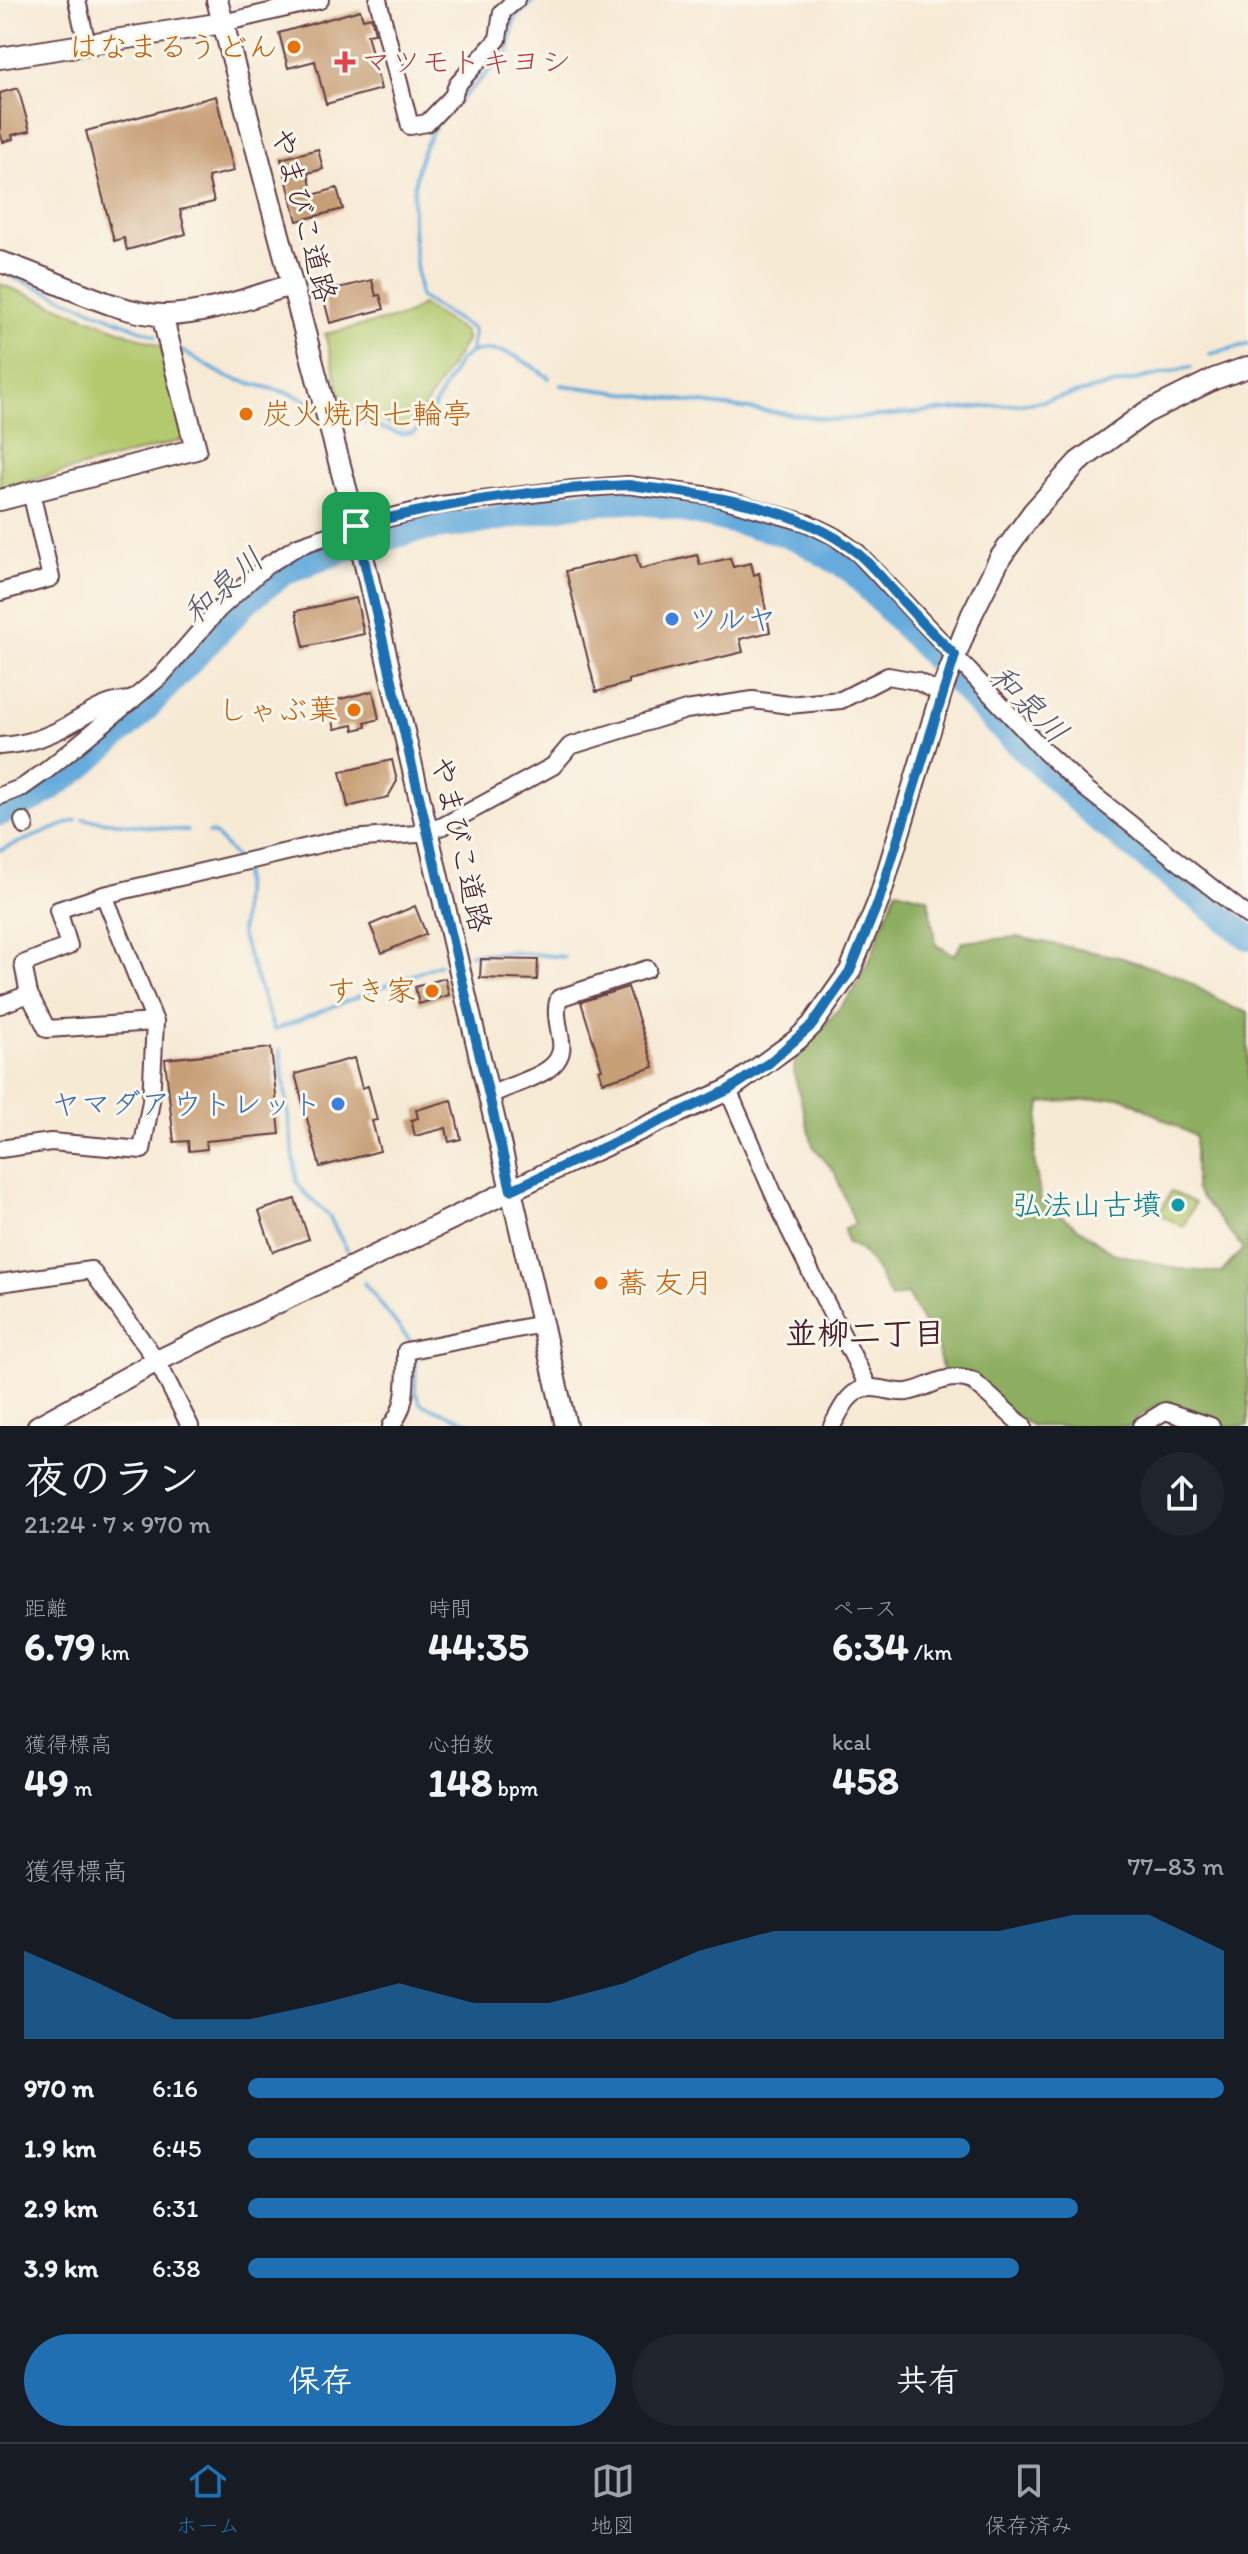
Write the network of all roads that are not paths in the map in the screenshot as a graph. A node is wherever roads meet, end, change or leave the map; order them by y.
1 (77, 0) edge
2 (217, 0) edge
3 (320, 0) edge
4 (378, 0) edge
5 (516, 0) edge
6 (223, 23) junction
7 (87, 45) junction
8 (0, 58) edge
9 (0, 262) edge
10 (291, 285) junction
11 (162, 315) junction
12 (1248, 367) edge
13 (31, 492) junction
14 (0, 500) edge
15 (357, 530) junction
16 (0, 592) edge
17 (953, 659) junction
18 (942, 690) junction
19 (133, 700) junction
20 (0, 746) edge
21 (0, 796) edge
22 (427, 832) junction
23 (104, 895) junction
24 (1248, 916) edge
25 (647, 969) dead end
26 (29, 994) junction
27 (0, 1005) edge
28 (155, 1022) junction
29 (728, 1090) junction
30 (489, 1096) junction
31 (0, 1149) edge
32 (511, 1190) junction
33 (0, 1283) edge
34 (542, 1324) junction
35 (157, 1361) junction
36 (869, 1388) junction
37 (1143, 1425) edge
38 (38, 1426) edge
39 (190, 1426) edge
40 (391, 1426) edge
41 (566, 1426) edge
42 (832, 1426) edge
43 (1023, 1426) edge
44 (1211, 1426) edge

1 - 7 street
2 - 6 street, やまびこ道路
3 - 6 street
4 - 5 street
6 - 7 street
6 - 10 street, やまびこ道路
7 - 8 street
9 - 11 street
10 - 11 street
10 - 15 street, やまびこ道路
11 - 13 street
12 - 17 street
13 - 14 street
13 - 16 street
15 - 17 street
15 - 19 street
15 - 22 street, やまびこ道路
17 - 18 street
17 - 24 street
18 - 22 street
18 - 29 street
19 - 20 street
19 - 21 street
22 - 23 street
22 - 30 street, やまびこ道路
23 - 26 street
23 - 28 street
25 - 30 street
26 - 27 street
26 - 28 street
28 - 31 street
29 - 32 street
29 - 36 street
30 - 32 street, やまびこ道路
32 - 34 street, やまびこ道路
32 - 35 street
33 - 35 street
34 - 40 street
34 - 41 street, やまびこ道路
35 - 38 street
35 - 39 street
36 - 42 street
36 - 43 street
37 - 44 street

